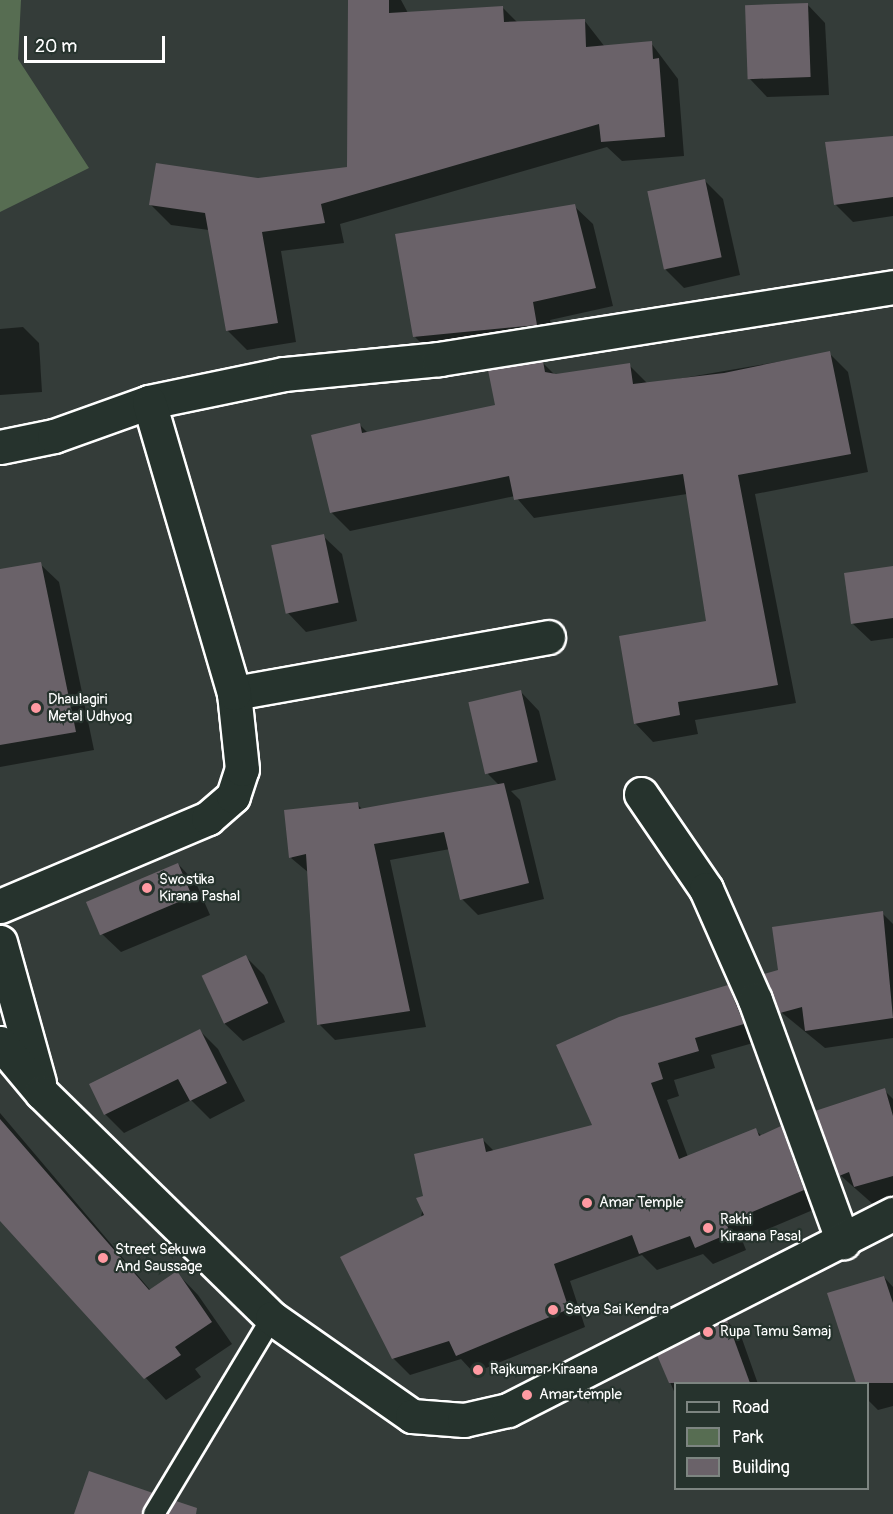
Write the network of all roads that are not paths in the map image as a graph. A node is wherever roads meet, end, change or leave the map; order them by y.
1 (893, 287) edge
2 (149, 402) junction
3 (0, 447) edge
4 (548, 637) dead end
5 (234, 693) junction
6 (641, 794) dead end
7 (0, 906) edge
8 (0, 942) edge
9 (0, 1043) edge
10 (42, 1094) junction
11 (893, 1214) edge
12 (843, 1242) junction
13 (272, 1318) junction
14 (154, 1514) edge

1 - 2 street
2 - 3 street
2 - 5 street
4 - 5 street
5 - 7 street
6 - 12 street
8 - 10 street
9 - 10 street
10 - 13 street
11 - 12 street
12 - 13 street
13 - 14 lane

